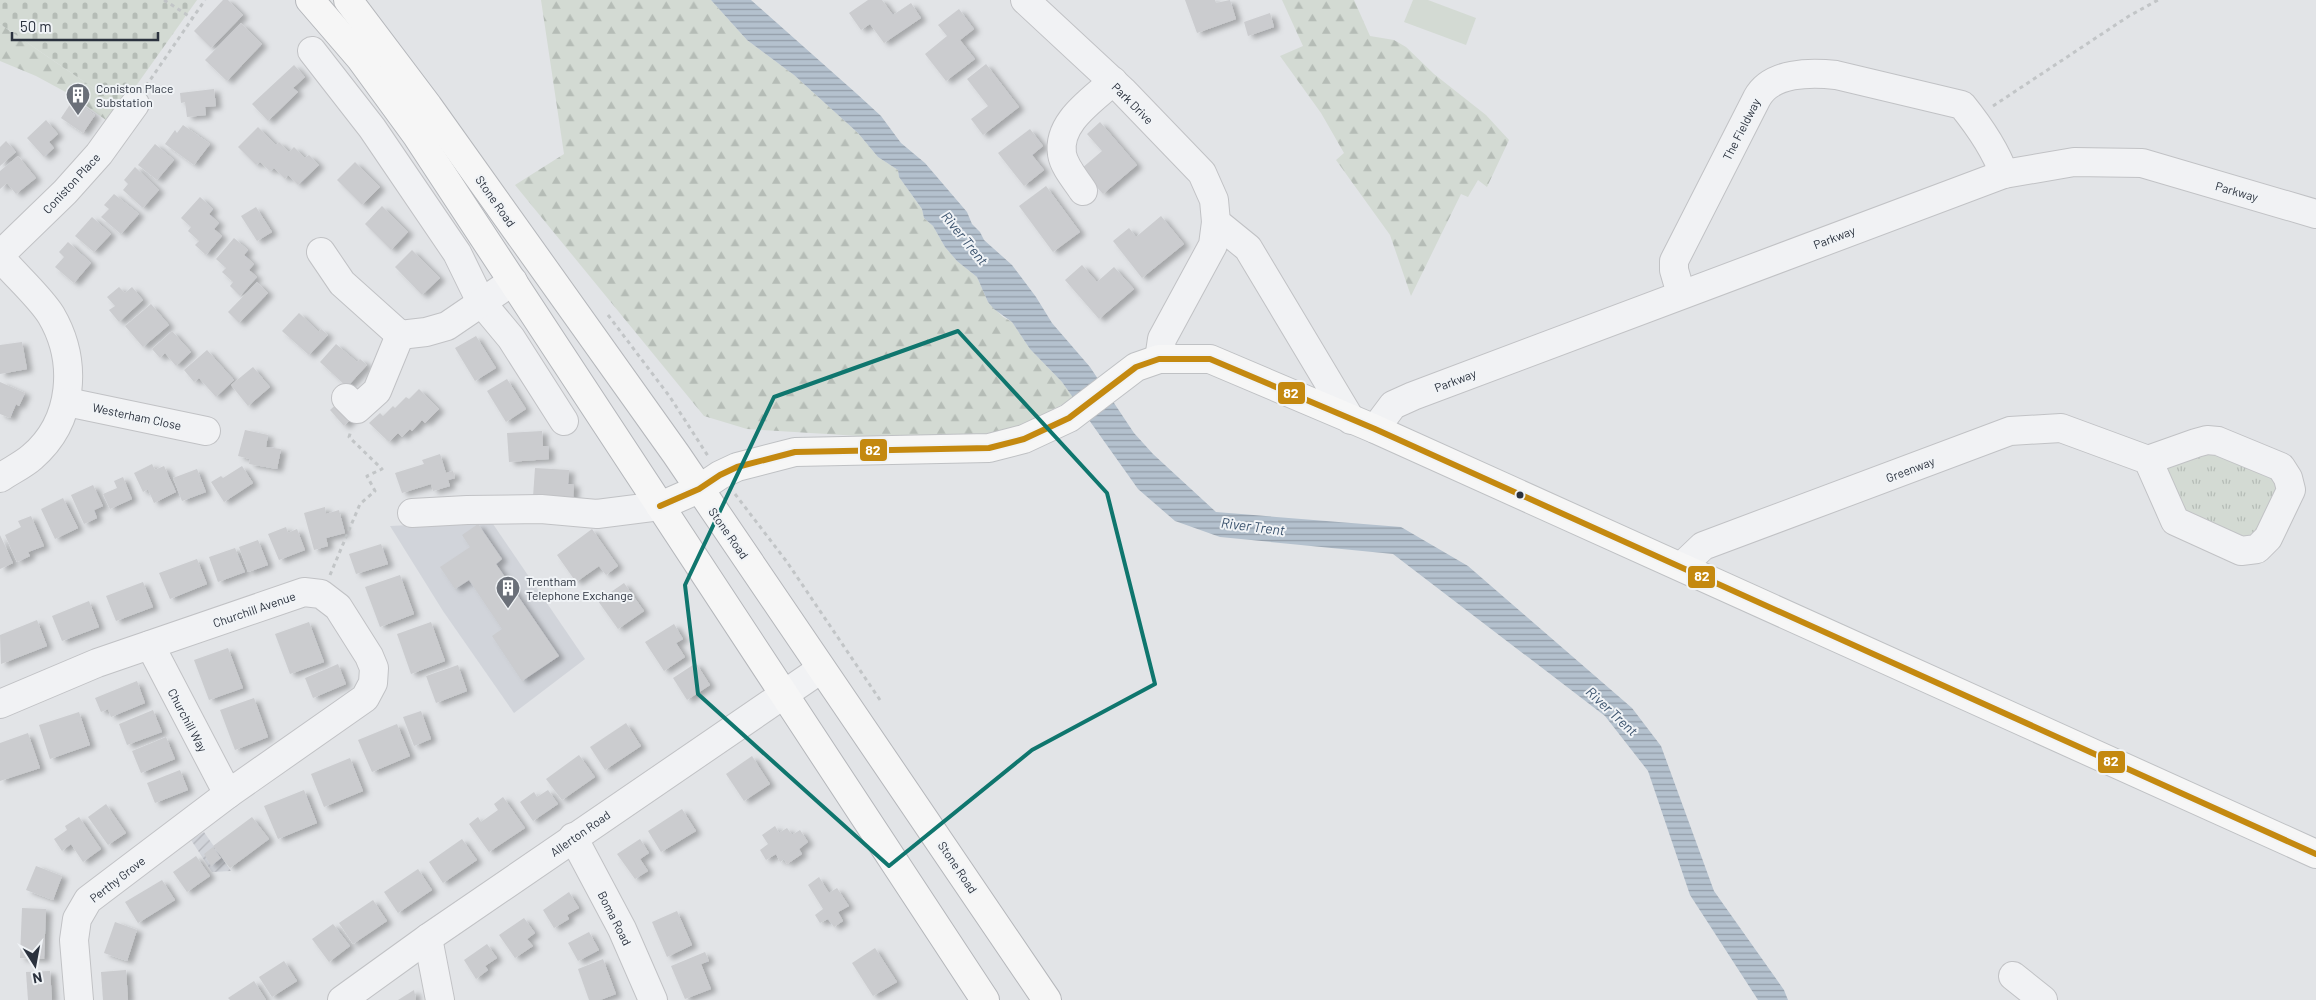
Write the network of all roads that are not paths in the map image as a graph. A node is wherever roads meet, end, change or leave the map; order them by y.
1 (310, 0) edge
2 (348, 0) edge
3 (1025, 0) edge
4 (312, 51) dead end
5 (1113, 81) junction
6 (135, 104) road end
7 (2004, 174) junction
8 (1083, 191) dead end
9 (2316, 214) edge
10 (1216, 222) junction
11 (321, 252) dead end
12 (0, 256) edge
13 (513, 282) junction
14 (1681, 294) junction
15 (481, 302) junction
16 (400, 335) junction
17 (1159, 359) junction
18 (68, 402) junction
19 (351, 404) road end
20 (564, 421) dead end
21 (1363, 424) junction
22 (206, 430) dead end
23 (2148, 460) junction
24 (0, 478) edge
25 (699, 490) junction
26 (660, 506) junction
27 (412, 513) dead end
28 (1682, 566) junction
29 (150, 645) junction
30 (821, 669) junction
31 (783, 693) junction
32 (0, 704) edge
33 (228, 794) junction
34 (574, 838) junction
35 (2316, 854) edge
36 (428, 938) junction
37 (2013, 976) dead end
38 (79, 1000) edge
39 (342, 1000) edge
40 (440, 1000) edge
41 (653, 1000) edge
42 (985, 1000) edge
43 (1047, 1000) edge
44 (2043, 1000) edge

1 - 13 main road
2 - 25 main road, Stone Road
3 - 5 street, Park Drive
4 - 15 street
5 - 8 street
5 - 10 street, Park Drive
6 - 12 street, Coniston Place
7 - 9 street, Parkway
7 - 14 street, Parkway
7 - 14 street, The Fieldway
10 - 17 street, Park Drive
10 - 21 street
11 - 16 street
12 - 18 street
13 - 15 street
13 - 26 main road
14 - 21 street, Parkway
15 - 16 street
15 - 20 street
16 - 19 street
17 - 21 main road
17 - 25 main road
18 - 22 street, Westerham Close
18 - 24 street
21 - 28 main road
23 - 23 street
23 - 28 street, Greenway
25 - 26 main road
25 - 30 main road, Stone Road
26 - 27 street
26 - 31 main road
28 - 35 main road
29 - 32 street, Churchill Avenue
29 - 33 street, Churchill Way
29 - 33 street, Churchill Avenue
30 - 31 street, Allerton Road
30 - 43 main road, Stone Road
31 - 34 street, Allerton Road
31 - 42 main road
33 - 38 street, Perthy Grove
34 - 36 street, Allerton Road
34 - 41 street, Boma Road
36 - 39 street, Allerton Road
36 - 40 street
37 - 44 street

